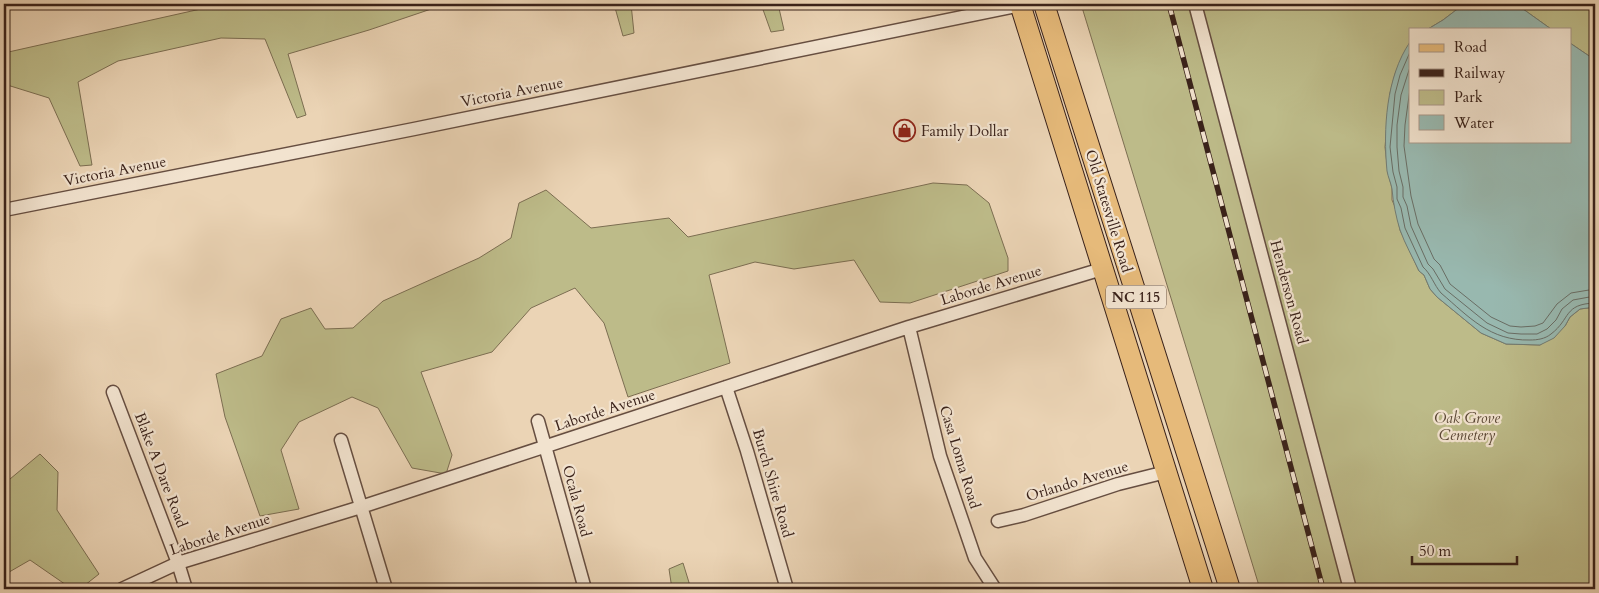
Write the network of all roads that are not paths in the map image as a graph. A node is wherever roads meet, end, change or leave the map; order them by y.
1 (1022, 4) edge
2 (1044, 4) edge
3 (1195, 4) edge
4 (4, 210) edge
5 (1102, 269) junction
6 (909, 327) junction
7 (726, 387) junction
8 (113, 392) dead end
9 (538, 421) dead end
10 (341, 440) dead end
11 (545, 447) junction
12 (1166, 472) junction
13 (361, 507) junction
14 (998, 521) dead end
15 (178, 563) junction
16 (122, 589) edge
17 (186, 589) edge
18 (386, 589) edge
19 (585, 589) edge
20 (788, 589) edge
21 (995, 589) edge
22 (1203, 589) edge
23 (1230, 589) edge
24 (1350, 589) edge

1 - 4 street, Victoria Avenue
1 - 5 main road, Old Statesville Road / NC 115
2 - 23 main road, Old Statesville Road / NC 115
3 - 24 street, Henderson Road
5 - 6 street, Laborde Avenue
5 - 12 main road, Old Statesville Road / NC 115
6 - 7 street, Laborde Avenue
6 - 21 street, Casa Loma Road
7 - 11 street, Laborde Avenue
7 - 20 street, Burch Shire Road
8 - 15 street, Blake A Dare Road
9 - 11 street, Ocala Road
10 - 13 street
11 - 13 street, Laborde Avenue
11 - 19 street, Ocala Road
12 - 14 street, Orlando Avenue
12 - 22 main road, Old Statesville Road / NC 115
13 - 15 street, Laborde Avenue
13 - 18 street
15 - 16 street, Laborde Avenue
15 - 17 street, Blake A Dare Road

